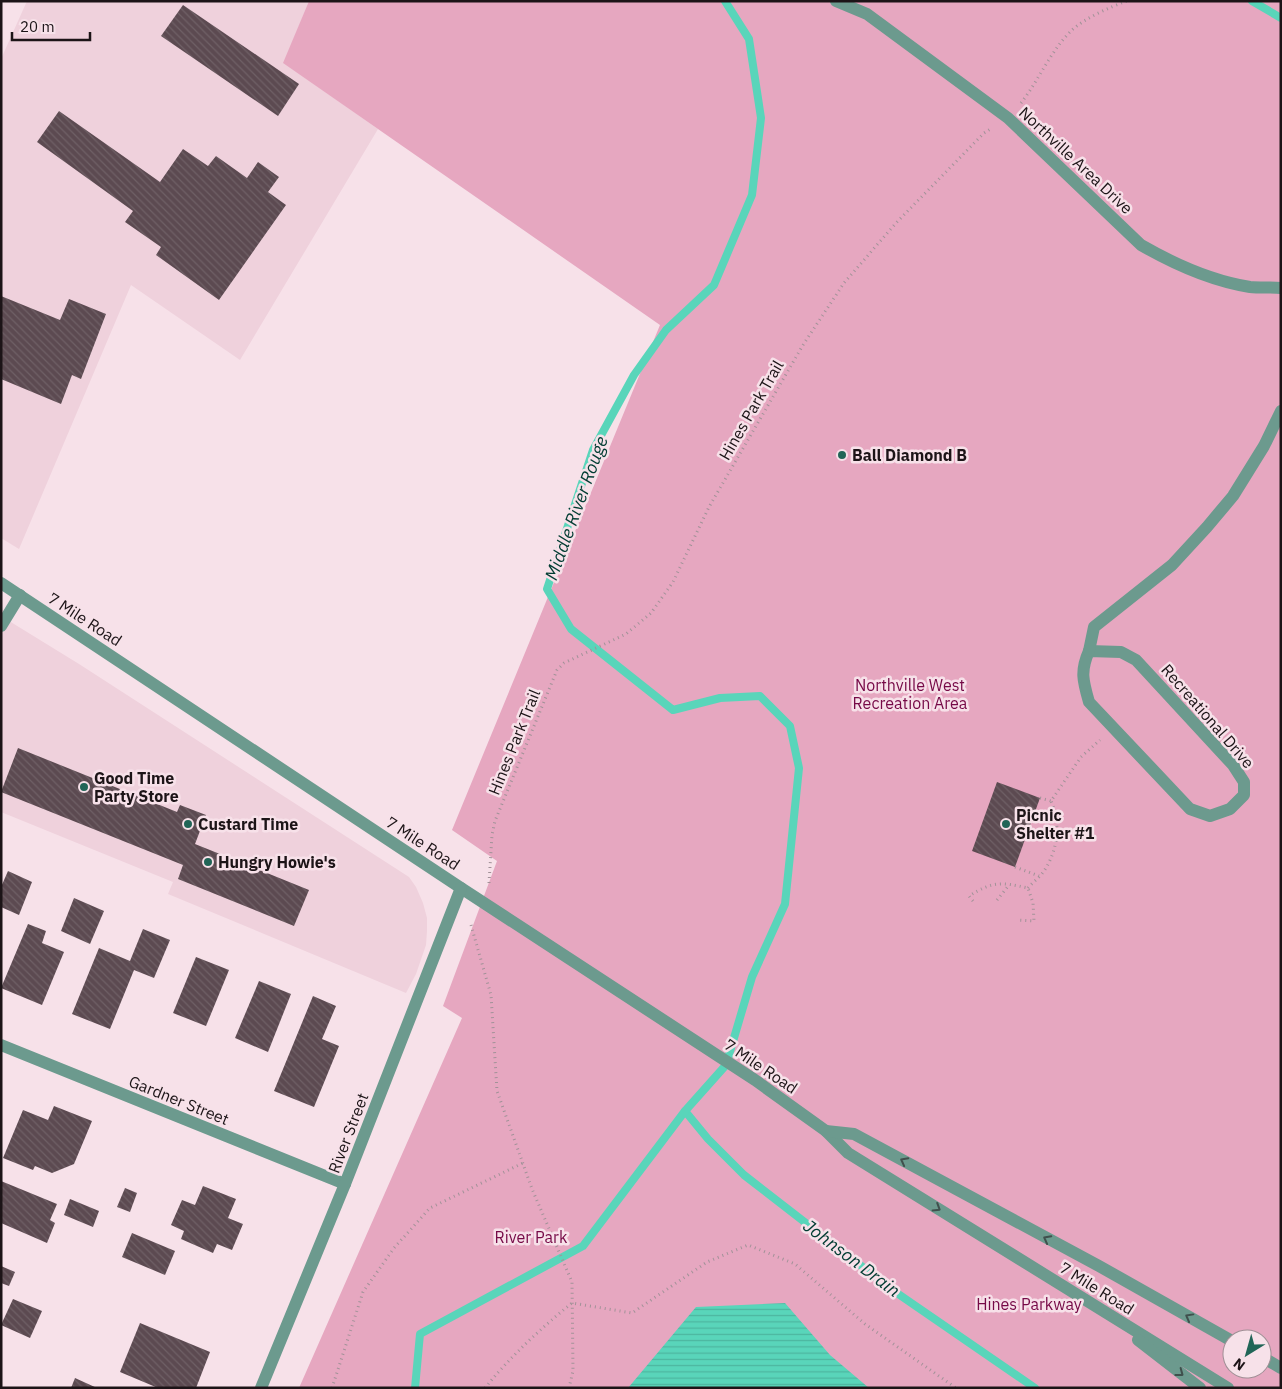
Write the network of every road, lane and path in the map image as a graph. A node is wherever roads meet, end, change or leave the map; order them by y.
1 (836, 1) edge
2 (862, 1) edge
3 (1127, 1) edge
4 (867, 14) junction
5 (1008, 118) junction
6 (1281, 288) edge
7 (1281, 411) edge
8 (1, 582) edge
9 (20, 595) junction
10 (1, 626) edge
11 (1089, 651) junction
12 (1113, 728) junction
13 (1040, 798) dead end
14 (1051, 801) junction
15 (1015, 867) dead end
16 (1039, 876) junction
17 (490, 883) dead end
18 (1008, 884) junction
19 (461, 888) junction
20 (1028, 888) junction
21 (997, 900) dead end
22 (973, 901) dead end
23 (1018, 920) dead end
24 (471, 925) dead end
25 (2, 1048) edge
26 (826, 1131) junction
27 (523, 1164) junction
28 (345, 1184) junction
29 (1086, 1300) junction
30 (572, 1303) junction
31 (1222, 1334) edge
32 (261, 1388) edge
33 (332, 1388) edge
34 (485, 1388) edge
35 (569, 1388) edge
36 (956, 1388) edge
37 (1200, 1388) edge
38 (1228, 1388) edge

1 - 4 street, Northville Area Drive
2 - 4 street
3 - 5 path, Hines Park Trail
4 - 5 street, Northville Area Drive
5 - 6 street, Northville Area Drive
5 - 17 path, Hines Park Trail
7 - 11 street, Recreational Drive
8 - 9 street, 7 Mile Road
9 - 10 street
9 - 19 street, 7 Mile Road
11 - 12 street, Recreational Drive
11 - 12 street, Recreational Drive
12 - 14 path
13 - 14 path
14 - 16 path
15 - 16 path
16 - 20 path
18 - 20 path
18 - 21 path
18 - 22 path
19 - 26 street, 7 Mile Road
19 - 28 street, River Street
20 - 23 path
24 - 27 path
25 - 28 street, Gardner Street
26 -> 29 street, 7 Mile Road
31 -> 26 street, 7 Mile Road
27 - 30 path
27 - 33 path
28 - 32 street, River Street
29 -> 37 street
29 - 38 street, 7 Mile Road
30 - 34 path
30 - 35 path
30 - 36 path

